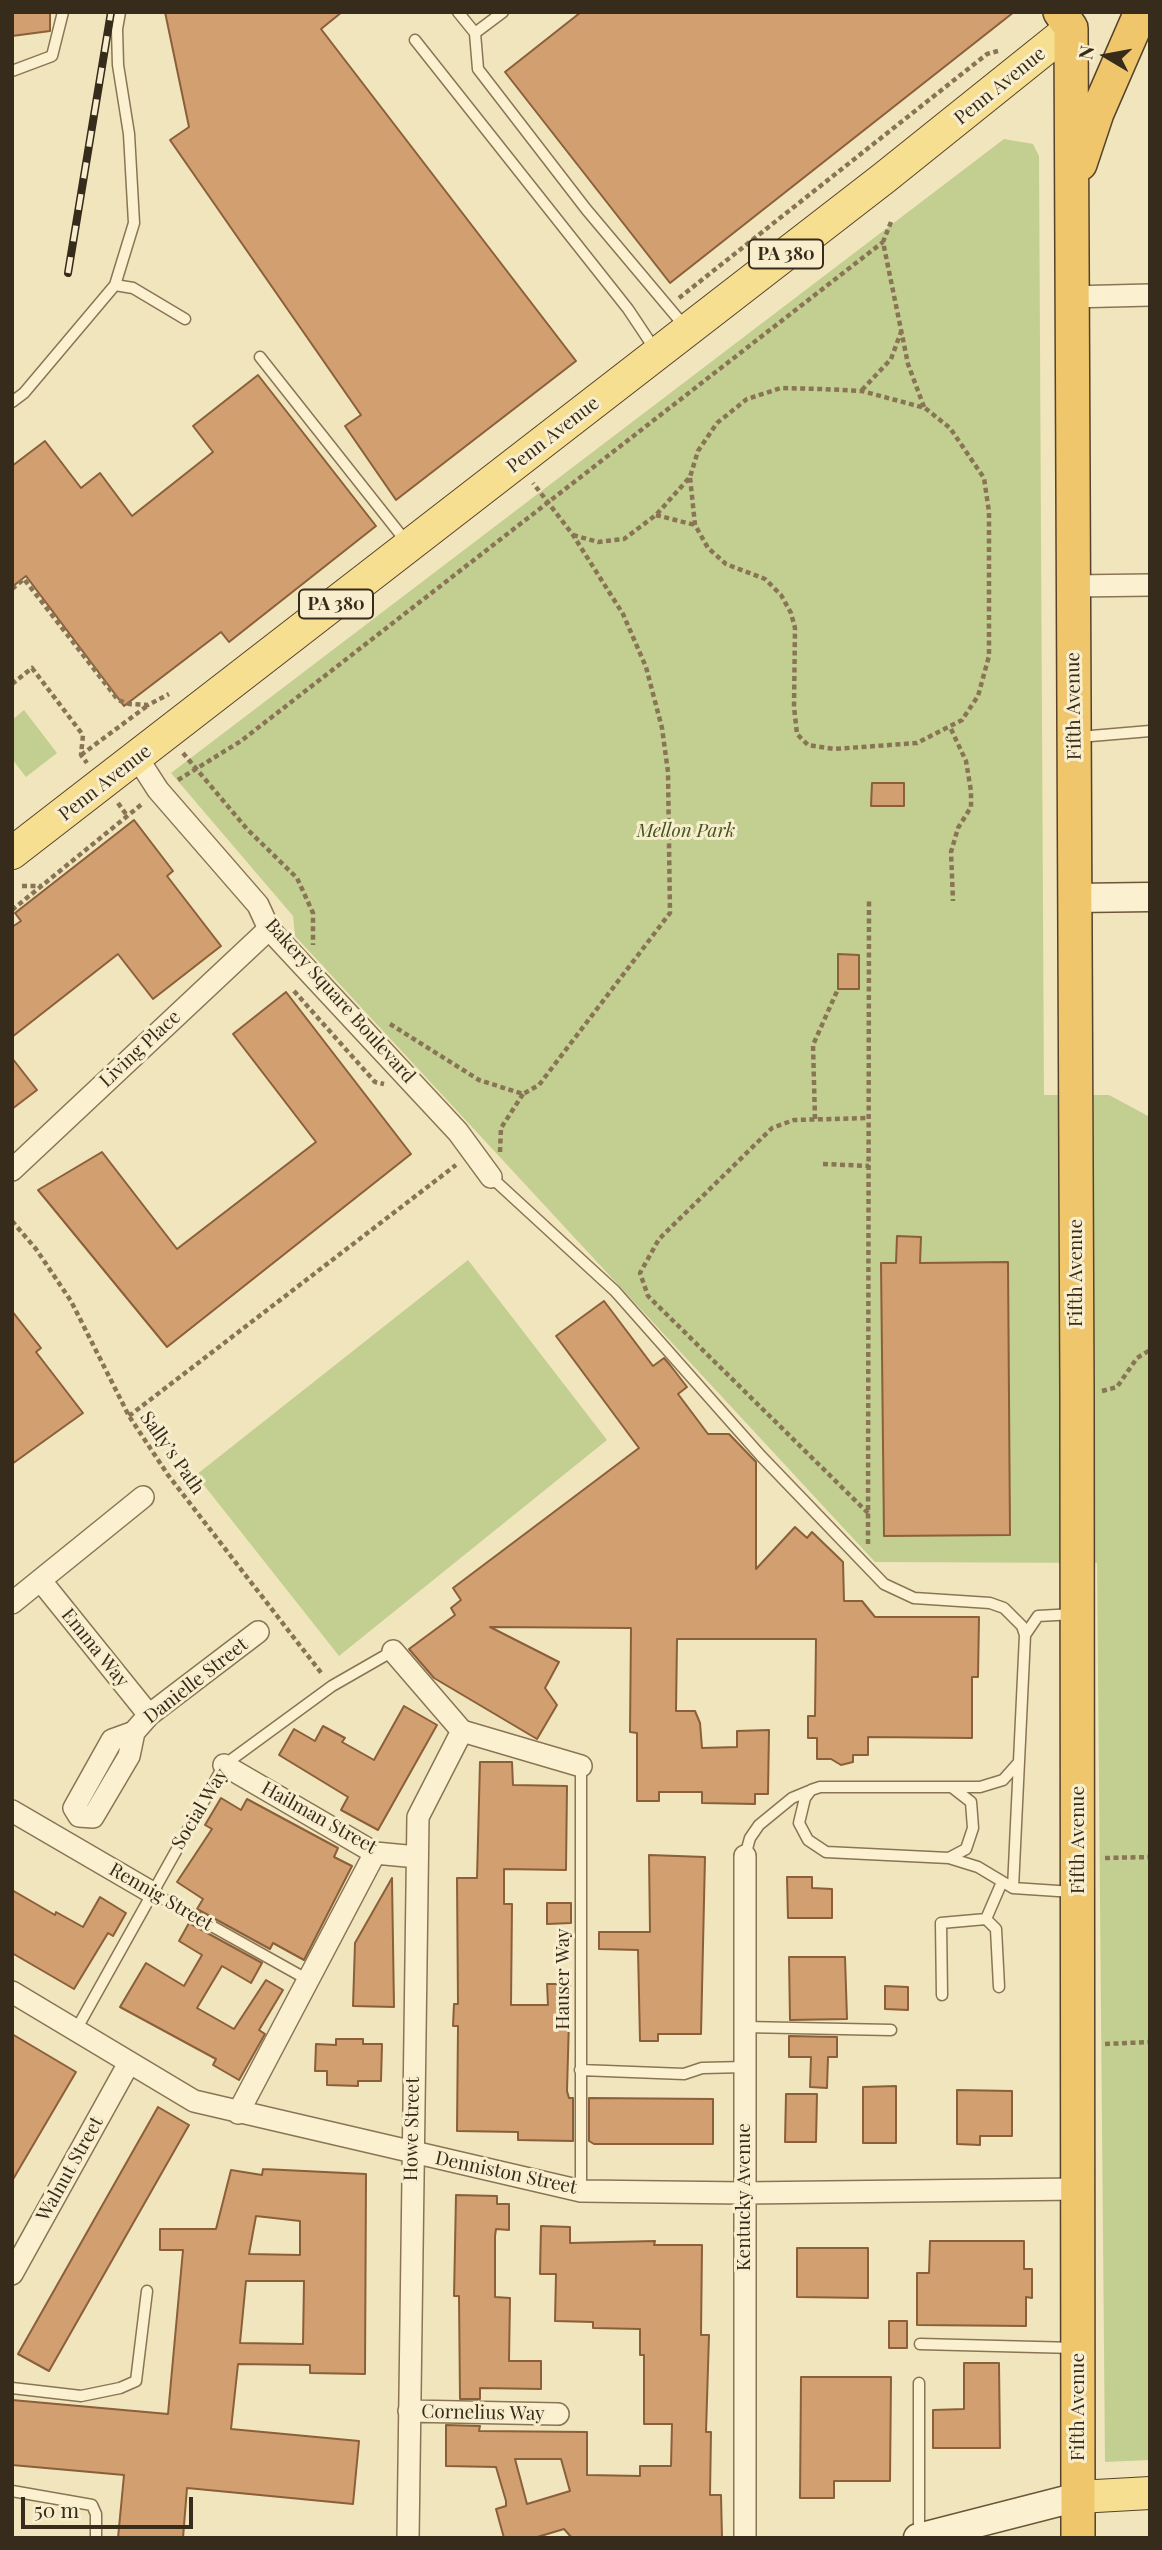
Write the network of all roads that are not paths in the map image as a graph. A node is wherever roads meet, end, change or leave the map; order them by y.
1 (62, 12) edge
2 (120, 12) edge
3 (458, 12) edge
4 (503, 12) edge
5 (1141, 12) edge
6 (1074, 17) edge
7 (475, 33) junction
8 (415, 40) dead end
9 (12, 71) edge
10 (1070, 197) junction
11 (115, 285) junction
12 (1150, 295) edge
13 (1070, 296) junction
14 (185, 319) dead end
15 (678, 320) junction
16 (658, 353) junction
17 (260, 357) dead end
18 (12, 402) edge
19 (410, 546) junction
20 (1150, 585) edge
21 (1073, 586) junction
22 (1150, 731) edge
23 (1075, 738) junction
24 (138, 759) junction
25 (12, 853) edge
26 (1150, 897) edge
27 (1075, 898) junction
28 (269, 929) junction
29 (12, 1170) edge
30 (491, 1177) joint
31 (143, 1497) dead end
32 (41, 1581) junction
33 (12, 1603) edge
34 (1077, 1614) junction
35 (258, 1632) dead end
36 (1025, 1635) junction
37 (393, 1651) joint
38 (149, 1715) junction
39 (462, 1731) junction
40 (134, 1732) dead end
41 (1019, 1762) junction
42 (225, 1765) junction
43 (580, 1766) joint
44 (951, 1787) junction
45 (811, 1790) junction
46 (12, 1811) edge
47 (375, 1853) junction
48 (745, 1856) joint
49 (417, 1857) junction
50 (949, 1858) junction
51 (1002, 1882) junction
52 (1013, 1888) junction
53 (151, 1892) junction
54 (1078, 1892) junction
55 (986, 1919) junction
56 (310, 1981) junction
57 (999, 1987) dead end
58 (12, 1992) edge
59 (942, 1995) dead end
60 (745, 2027) junction
61 (76, 2030) junction
62 (891, 2030) dead end
63 (128, 2063) junction
64 (745, 2067) junction
65 (580, 2070) junction
66 (239, 2113) junction
67 (411, 2152) junction
68 (1078, 2189) junction
69 (581, 2191) junction
70 (744, 2193) junction
71 (12, 2274) edge
72 (147, 2291) dead end
73 (920, 2344) dead end
74 (1078, 2348) junction
75 (919, 2383) dead end
76 (12, 2388) edge
77 (409, 2411) junction
78 (558, 2414) dead end
79 (12, 2491) edge
80 (1150, 2493) edge
81 (1078, 2497) junction
82 (96, 2538) edge
83 (408, 2538) edge
84 (745, 2538) edge
85 (919, 2538) edge
86 (1078, 2538) edge

1 - 9 lane
2 - 11 lane
3 - 7 lane
4 - 7 lane
5 - 10 highway
6 - 10 highway, Fifth Avenue
6 - 15 main road, Penn Avenue / PA 380
7 - 15 lane
8 - 16 lane
10 - 13 highway, Fifth Avenue
11 - 14 lane
11 - 18 lane
12 - 13 street
13 - 21 highway, Fifth Avenue
15 - 16 main road, Penn Avenue / PA 380
16 - 19 main road, Penn Avenue / PA 380
17 - 19 lane
19 - 24 main road, Penn Avenue / PA 380
20 - 21 street
21 - 23 highway, Fifth Avenue
22 - 23 lane
23 - 27 highway, Fifth Avenue
24 - 25 main road, Penn Avenue / PA 380
24 - 28 street, Bakery Square Boulevard
26 - 27 main road
27 - 34 highway, Fifth Avenue
28 - 29 street, Living Place
28 - 30 street, Bakery Square Boulevard
30 - 36 lane
31 - 32 street
32 - 33 street
32 - 38 street, Emma Way
34 - 36 lane
34 - 54 highway, Fifth Avenue
35 - 38 street, Danielle Street
36 - 41 lane
37 - 39 street
37 - 42 lane, Social Way
38 - 40 street, Danielle Street
39 - 43 street
39 - 49 street, Howe Street
41 - 44 lane
41 - 52 lane
42 - 47 street, Hailman Street
42 - 53 lane, Social Way
43 - 65 lane, Hauser Way
44 - 45 lane
44 - 50 lane
45 - 48 lane
45 - 50 lane
46 - 53 street, Rennig Street
47 - 49 street, Hailman Street
47 - 56 street
48 - 60 street, Kentucky Avenue
49 - 67 street, Howe Street
50 - 51 lane
51 - 52 lane
51 - 55 lane
52 - 54 lane
53 - 56 lane, Rennig Street
53 - 61 lane, Social Way
54 - 68 highway, Fifth Avenue
55 - 57 lane
55 - 59 lane
56 - 66 street
58 - 61 street, Denniston Street
60 - 62 lane
60 - 64 street, Kentucky Avenue
61 - 63 street, Denniston Street
63 - 66 street, Denniston Street
63 - 71 street, Walnut Street
64 - 65 lane
64 - 70 street, Kentucky Avenue
65 - 69 lane, Hauser Way
66 - 67 street, Denniston Street
67 - 69 street, Denniston Street
67 - 77 street, Howe Street
68 - 70 street, Denniston Street
68 - 74 highway, Fifth Avenue
69 - 70 street, Denniston Street
70 - 84 street, Kentucky Avenue
72 - 76 lane
73 - 74 lane
74 - 81 highway, Fifth Avenue
75 - 85 lane
77 - 78 street, Cornelius Way
77 - 83 street, Howe Street
79 - 82 lane
80 - 81 main road
81 - 85 main road
81 - 86 highway, Fifth Avenue

